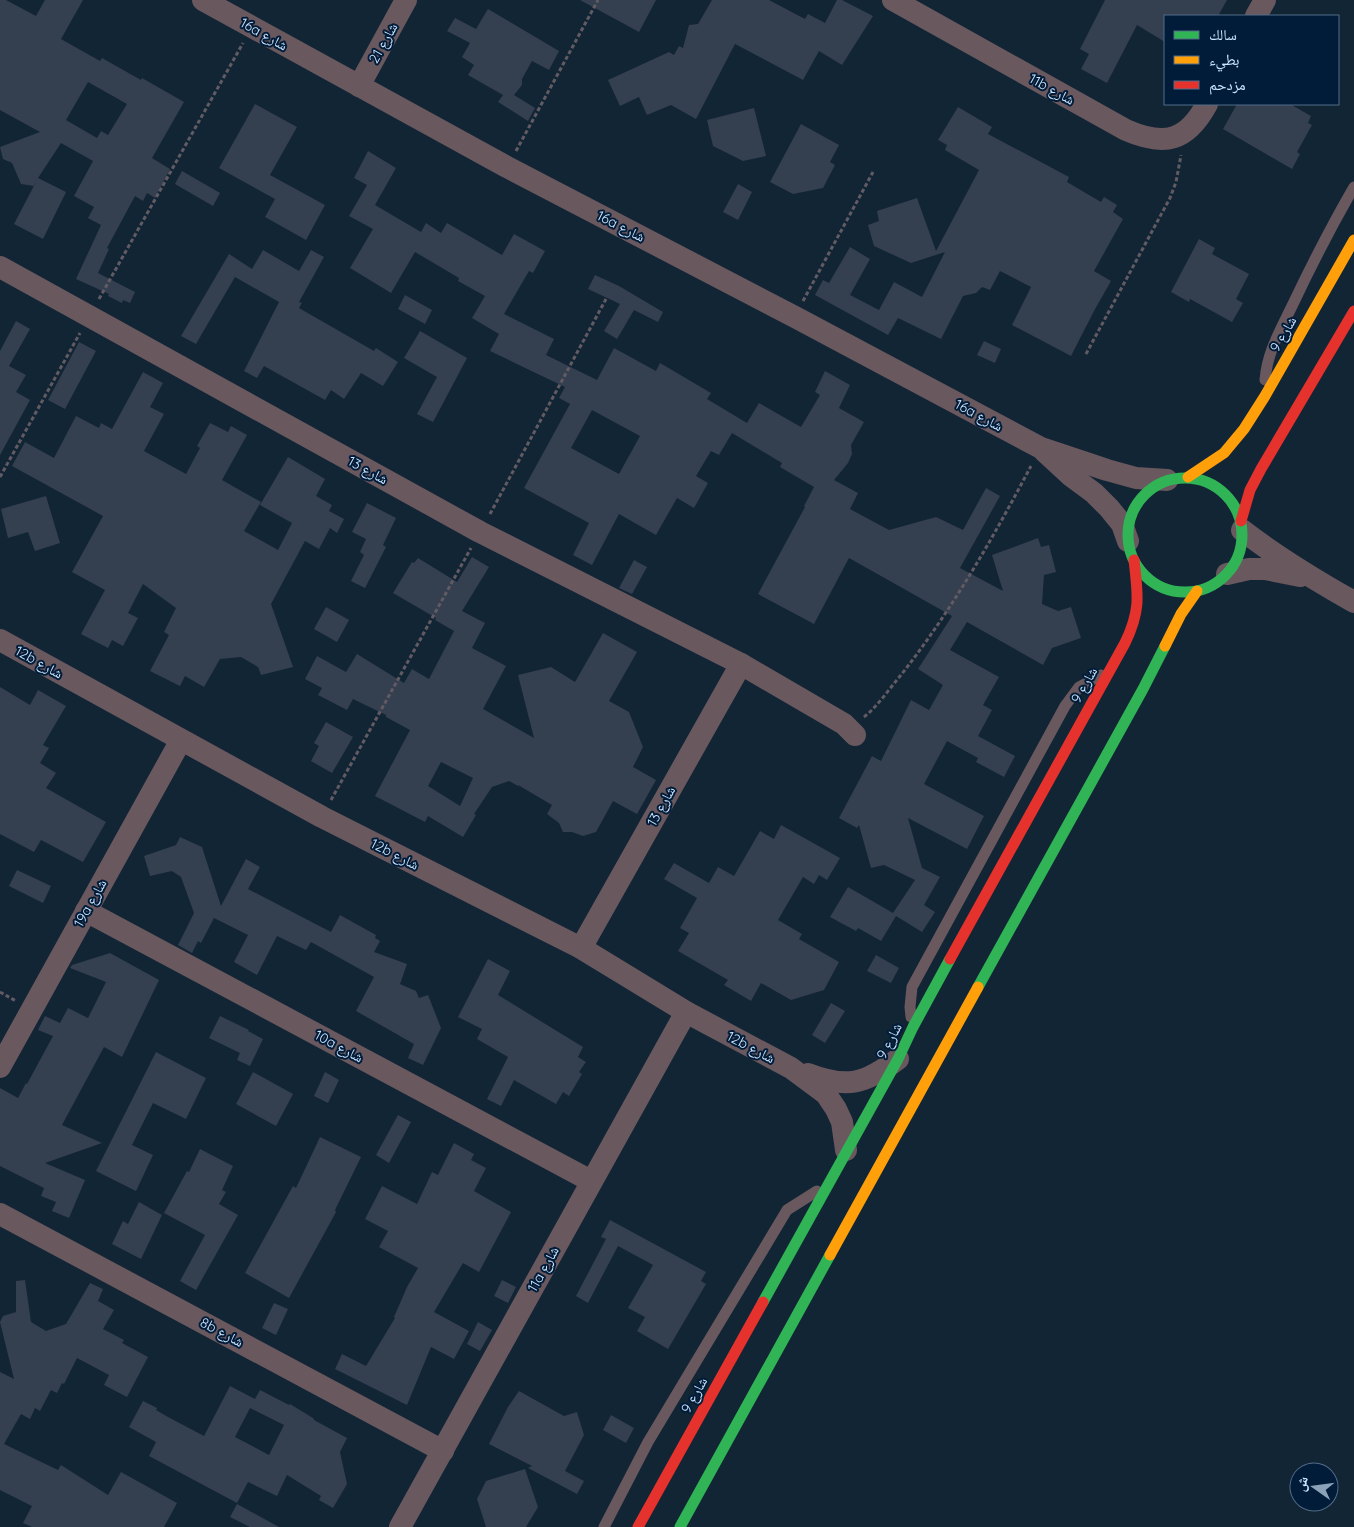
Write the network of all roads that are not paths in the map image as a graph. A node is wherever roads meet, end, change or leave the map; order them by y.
1 (203, 0) edge
2 (406, 0) edge
3 (892, 0) edge
4 (1264, 0) edge
5 (1256, 15) edge
6 (359, 86) junction
7 (1207, 105) edge
8 (1354, 187) edge
9 (1354, 240) edge
10 (0, 267) edge
11 (1354, 311) edge
12 (1265, 396) junction
13 (1041, 448) junction
14 (1178, 479) junction
15 (1242, 526) junction
16 (1131, 550) junction
17 (1228, 574) junction
18 (1313, 579) junction
19 (1197, 591) junction
20 (1354, 602) edge
21 (0, 640) edge
22 (741, 664) junction
23 (1109, 671) junction
24 (850, 729) road end
25 (181, 740) junction
26 (86, 911) junction
27 (581, 948) junction
28 (686, 1012) junction
29 (913, 1027) junction
30 (898, 1059) junction
31 (0, 1067) edge
32 (790, 1068) junction
33 (846, 1150) junction
34 (591, 1181) junction
35 (828, 1185) junction
36 (0, 1214) edge
37 (444, 1451) junction
38 (400, 1527) edge
39 (604, 1527) edge
40 (638, 1527) edge
41 (680, 1527) edge

1 - 6 street, 16a شارع
2 - 6 street, شارع 21
3 - 7 street, 11b شارع
4 - 5 street
6 - 13 street, 16a شارع
8 - 12 lane
9 - 12 street, شارع 9
10 - 22 street, شارع 13
11 - 15 street
12 - 14 street, شارع 9
13 - 14 street, 16a شارع
13 - 16 street, 16a شارع
14 - 15 street
14 - 16 street
15 - 17 street
15 - 18 street
16 - 19 street
16 - 23 street, شارع 9
17 - 18 street
17 - 19 street
18 - 20 street
19 - 41 street
21 - 25 street, 12b شارع
22 - 24 street, شارع 13
22 - 27 street, شارع 13
23 - 29 street, شارع 9
23 - 29 lane
25 - 26 street, 19a شارع
25 - 27 street, 12b شارع
26 - 31 street, 19a شارع
26 - 34 street, 10a شارع
27 - 28 street, 12b شارع
28 - 32 street, 12b شارع
28 - 34 street, 11a شارع
29 - 30 street, شارع 9
30 - 32 street, 12b شارع
30 - 33 street, شارع 9
32 - 33 street, 12b شارع
33 - 35 street, شارع 9
34 - 37 street, 11a شارع
35 - 39 lane
35 - 40 street, شارع 9
36 - 37 street, 8b شارع
37 - 38 street, 11a شارع

